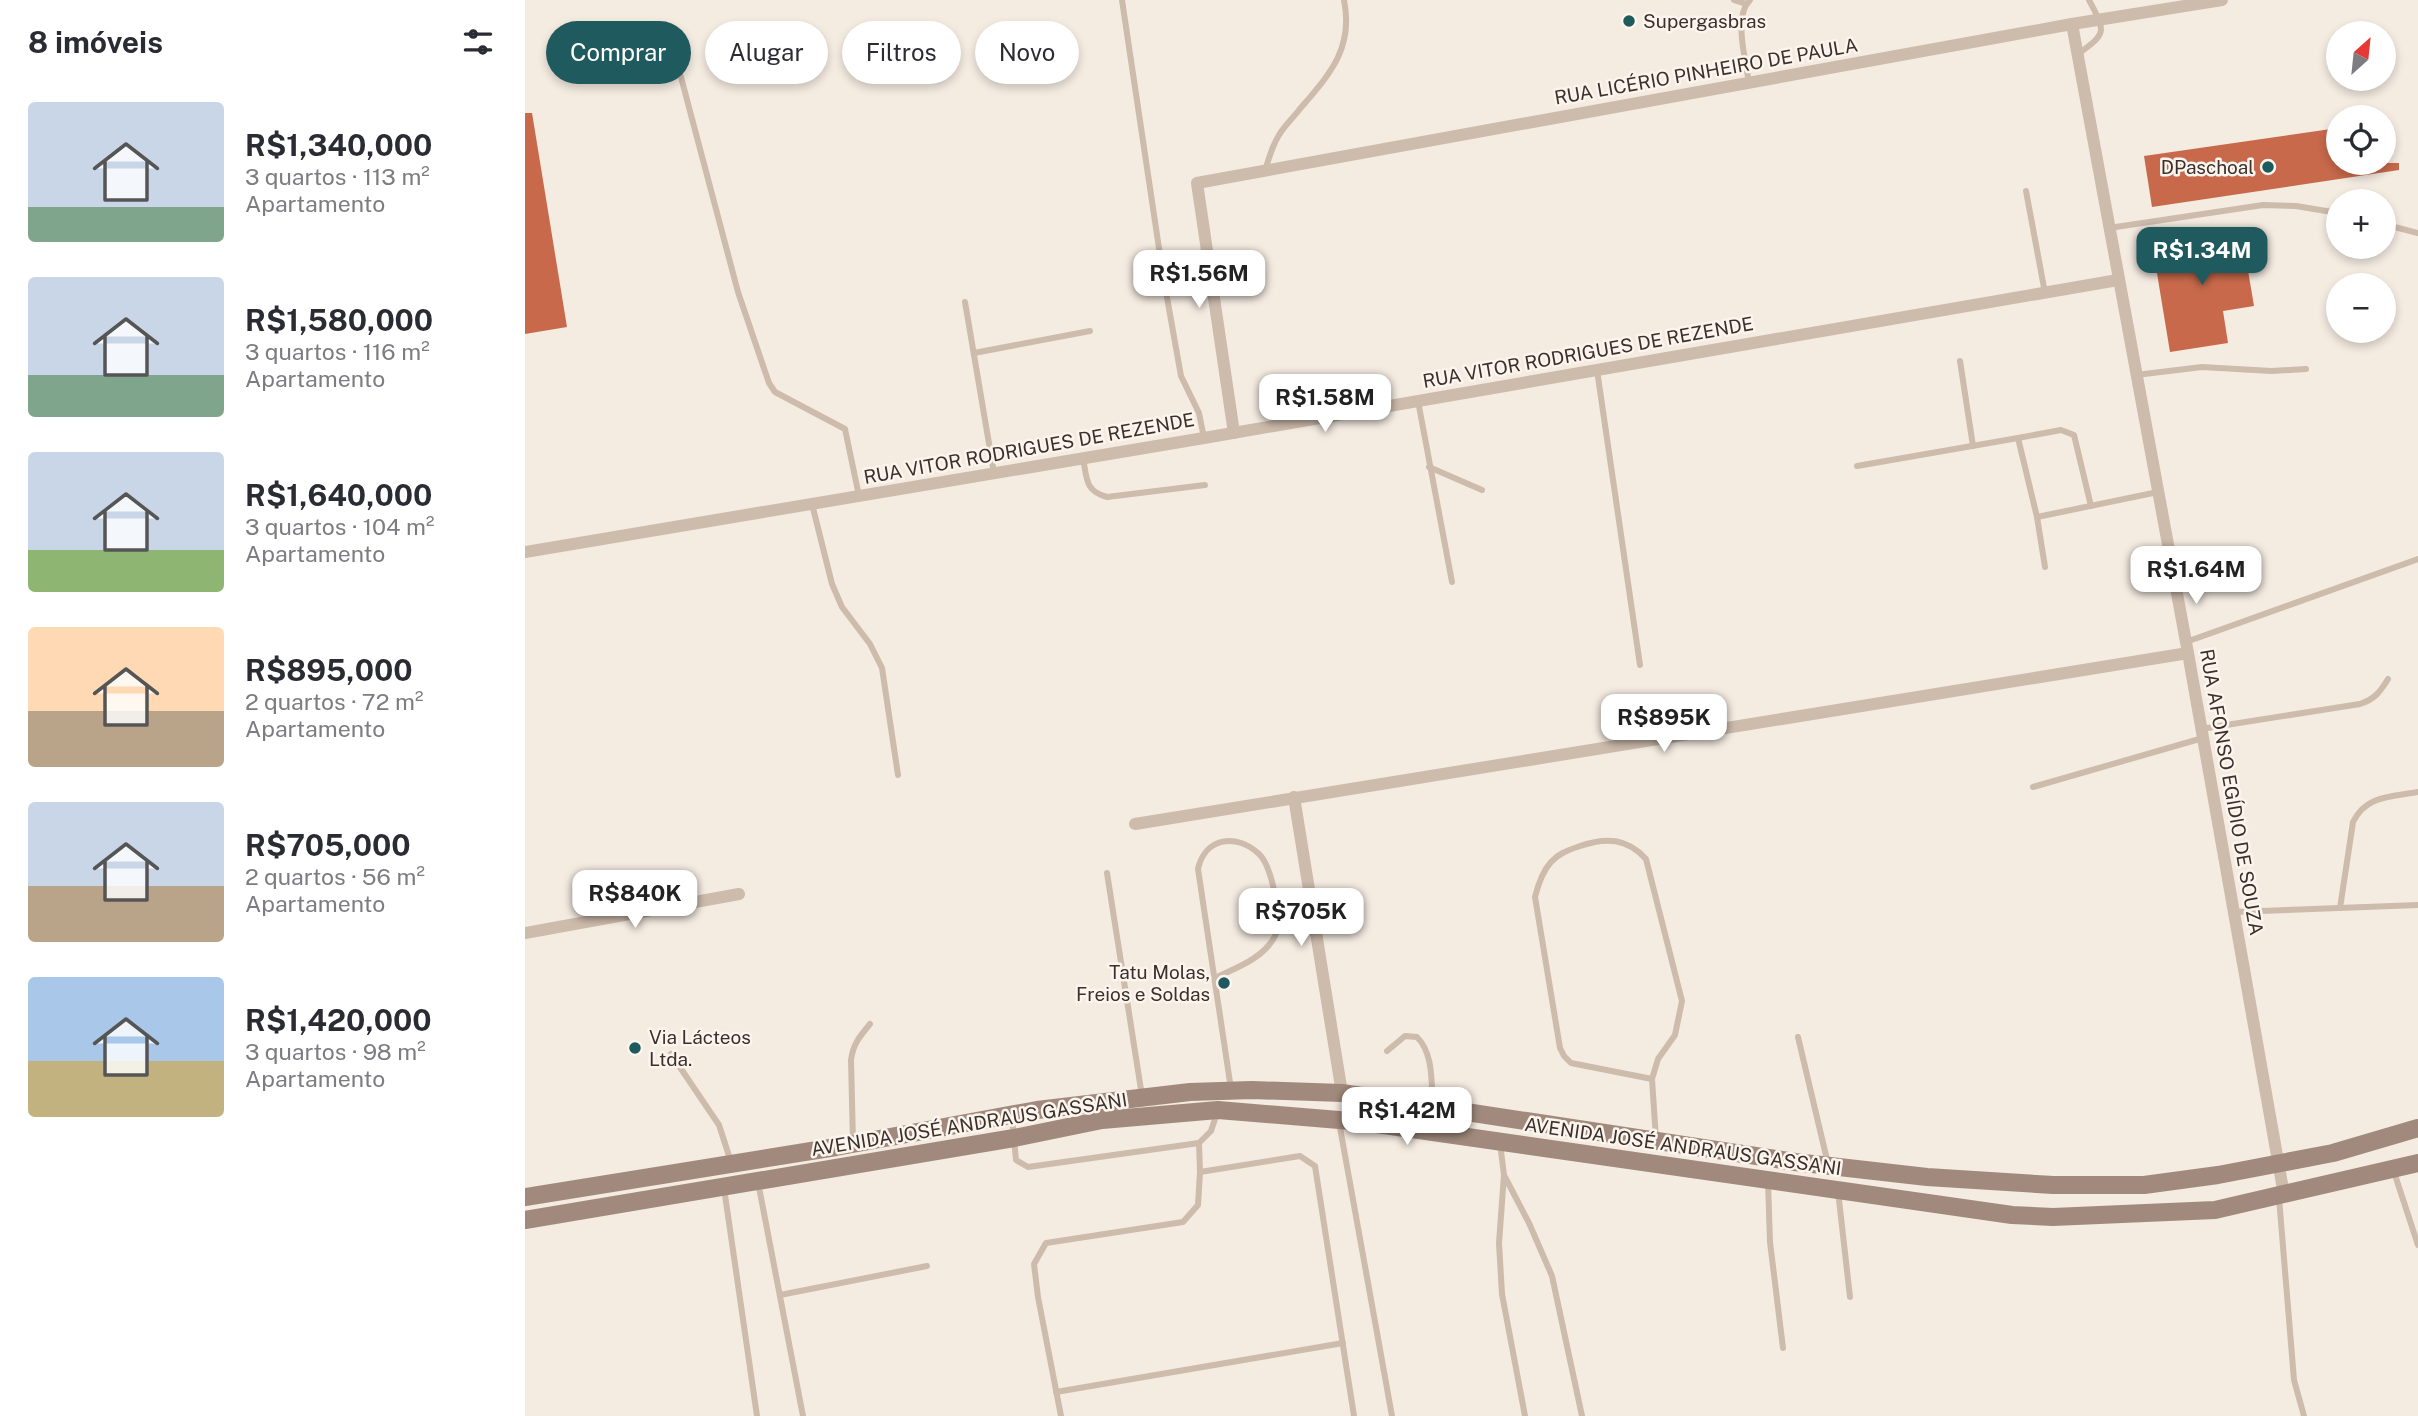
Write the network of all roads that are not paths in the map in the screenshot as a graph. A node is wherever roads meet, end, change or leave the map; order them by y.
1 (1122, 0) edge
2 (1344, 0) edge
3 (1734, 0) edge
4 (2089, 0) edge
5 (2220, 0) edge
6 (1748, 2) edge
7 (2100, 20) junction
8 (2072, 24) junction
9 (2078, 54) junction
10 (1749, 83) junction
11 (683, 84) edge
12 (1265, 170) junction
13 (2026, 191) dead end
14 (2326, 211) edge
15 (2396, 227) edge
16 (2109, 228) junction
17 (2418, 233) edge
18 (2118, 280) junction
19 (2045, 293) junction
20 (965, 302) dead end
21 (1090, 331) dead end
22 (974, 353) junction
23 (1960, 361) dead end
24 (2306, 369) dead end
25 (1597, 370) junction
26 (2136, 375) junction
27 (1418, 401) junction
28 (1234, 433) junction
29 (1204, 438) junction
30 (2018, 439) junction
31 (1973, 446) junction
32 (1083, 458) junction
33 (1857, 466) dead end
34 (1429, 467) junction
35 (994, 473) junction
36 (1205, 485) dead end
37 (1482, 490) dead end
38 (2158, 492) junction
39 (859, 496) junction
40 (812, 504) junction
41 (2091, 506) junction
42 (2037, 517) junction
43 (525, 552) edge
44 (2418, 559) edge
45 (2046, 567) dead end
46 (1452, 582) dead end
47 (2187, 648) junction
48 (1640, 665) dead end
49 (2388, 679) dead end
50 (2202, 733) junction
51 (898, 775) dead end
52 (2033, 787) dead end
53 (2418, 792) edge
54 (1294, 797) junction
55 (1135, 824) dead end
56 (1107, 873) dead end
57 (739, 894) dead end
58 (2418, 905) edge
59 (2340, 908) junction
60 (2233, 912) junction
61 (525, 933) edge
62 (1215, 978) junction
63 (870, 1024) dead end
64 (1798, 1037) dead end
65 (1387, 1051) dead end
66 (671, 1054) dead end
67 (1652, 1079) junction
68 (1231, 1091) junction
69 (1342, 1093) junction
70 (1143, 1098) junction
71 (1433, 1108) junction
72 (1218, 1111) junction
73 (1011, 1115) junction
74 (1339, 1120) junction
75 (1520, 1120) junction
76 (2418, 1128) edge
77 (1014, 1138) junction
78 (1500, 1141) junction
79 (1656, 1141) junction
80 (1199, 1143) junction
81 (853, 1144) junction
82 (1518, 1144) junction
83 (750, 1161) junction
84 (1795, 1162) junction
85 (2418, 1163) edge
86 (731, 1164) junction
87 (2277, 1164) junction
88 (1828, 1166) junction
89 (2393, 1170) junction
90 (1200, 1172) junction
91 (1504, 1175) junction
92 (1768, 1179) junction
93 (755, 1180) junction
94 (1792, 1183) junction
95 (2053, 1185) junction
96 (724, 1186) junction
97 (1837, 1189) junction
98 (2281, 1195) junction
99 (525, 1198) edge
100 (2053, 1217) junction
101 (525, 1220) edge
102 (2418, 1245) edge
103 (927, 1266) dead end
104 (780, 1295) junction
105 (1850, 1297) dead end
106 (1343, 1343) junction
107 (1783, 1348) dead end
108 (1056, 1392) junction
109 (757, 1416) edge
110 (803, 1416) edge
111 (1061, 1416) edge
112 (1354, 1416) edge
113 (1392, 1416) edge
114 (1525, 1416) edge
115 (1583, 1416) edge
116 (2304, 1416) edge

1 - 29 lane
2 - 12 lane
3 - 6 lane
4 - 7 lane
5 - 7 street, RUA LICÉRIO PINHEIRO DE PAULA
6 - 10 lane
7 - 8 street, RUA LICÉRIO PINHEIRO DE PAULA
7 - 9 lane
8 - 9 street, RUA AFONSO EGÍDIO DE SOUZA
8 - 10 street, RUA LICÉRIO PINHEIRO DE PAULA
9 - 16 street, RUA AFONSO EGÍDIO DE SOUZA
10 - 12 street, RUA LICÉRIO PINHEIRO DE PAULA
11 - 39 lane
12 - 28 street, RUA LICÉRIO PINHEIRO DE PAULA
13 - 19 lane
14 - 16 lane
15 - 17 lane
16 - 18 street, RUA AFONSO EGÍDIO DE SOUZA
18 - 19 street, RUA VITOR RODRIGUES DE REZENDE
18 - 26 street, RUA AFONSO EGÍDIO DE SOUZA
19 - 25 street, RUA VITOR RODRIGUES DE REZENDE
20 - 22 lane
21 - 22 lane
22 - 35 lane
23 - 31 lane
24 - 26 lane
25 - 27 street, RUA VITOR RODRIGUES DE REZENDE
25 - 48 lane
26 - 38 street, RUA AFONSO EGÍDIO DE SOUZA
27 - 28 street, RUA VITOR RODRIGUES DE REZENDE
27 - 34 lane
28 - 29 street, RUA VITOR RODRIGUES DE REZENDE
29 - 32 street, RUA VITOR RODRIGUES DE REZENDE
30 - 31 lane
30 - 41 lane
30 - 42 lane
31 - 33 lane
32 - 35 street, RUA VITOR RODRIGUES DE REZENDE
32 - 36 lane
34 - 37 lane
34 - 46 lane
35 - 39 street, RUA VITOR RODRIGUES DE REZENDE
38 - 41 lane
38 - 47 street, RUA AFONSO EGÍDIO DE SOUZA
39 - 40 street, RUA VITOR RODRIGUES DE REZENDE
40 - 43 street, RUA VITOR RODRIGUES DE REZENDE
40 - 51 lane
41 - 42 lane
42 - 45 lane
44 - 47 lane
47 - 50 street, RUA AFONSO EGÍDIO DE SOUZA
47 - 54 street
49 - 50 lane
50 - 52 lane
50 - 60 street, RUA AFONSO EGÍDIO DE SOUZA
53 - 59 lane
54 - 55 street
54 - 69 street
56 - 70 lane
57 - 61 street
58 - 59 lane
59 - 60 lane
60 - 87 street, RUA AFONSO EGÍDIO DE SOUZA
62 - 62 lane
62 - 68 lane
63 - 81 lane
64 - 88 lane
65 - 71 lane
66 - 86 lane
67 - 67 lane
67 - 79 lane
68 - 69 main road, AVENIDA JOSÉ ANDRAUS GASSANI
68 - 70 main road, AVENIDA JOSÉ ANDRAUS GASSANI
69 - 71 main road, AVENIDA JOSÉ ANDRAUS GASSANI
70 - 73 main road, AVENIDA JOSÉ ANDRAUS GASSANI
71 - 75 main road, AVENIDA JOSÉ ANDRAUS GASSANI
72 - 74 main road, AVENIDA JOSÉ ANDRAUS GASSANI
72 - 77 main road, AVENIDA JOSÉ ANDRAUS GASSANI
72 - 80 lane
73 - 77 lane
73 - 81 main road, AVENIDA JOSÉ ANDRAUS GASSANI
74 - 78 main road, AVENIDA JOSÉ ANDRAUS GASSANI
74 - 113 lane
75 - 79 main road, AVENIDA JOSÉ ANDRAUS GASSANI
75 - 82 main road
76 - 87 main road, AVENIDA JOSÉ ANDRAUS GASSANI
77 - 80 lane
77 - 93 main road, AVENIDA JOSÉ ANDRAUS GASSANI
78 - 82 main road, AVENIDA JOSÉ ANDRAUS GASSANI
78 - 91 lane
79 - 84 main road, AVENIDA JOSÉ ANDRAUS GASSANI
80 - 90 lane
81 - 83 main road, AVENIDA JOSÉ ANDRAUS GASSANI
82 - 92 main road, AVENIDA JOSÉ ANDRAUS GASSANI
83 - 86 main road, AVENIDA JOSÉ ANDRAUS GASSANI
83 - 93 main road
84 - 88 main road, AVENIDA JOSÉ ANDRAUS GASSANI
84 - 94 main road
85 - 89 main road, AVENIDA JOSÉ ANDRAUS GASSANI
86 - 99 main road, AVENIDA JOSÉ ANDRAUS GASSANI
87 - 95 main road, AVENIDA JOSÉ ANDRAUS GASSANI
87 - 98 street, RUA AFONSO EGÍDIO DE SOUZA
88 - 95 main road, AVENIDA JOSÉ ANDRAUS GASSANI
89 - 98 main road, AVENIDA JOSÉ ANDRAUS GASSANI
89 - 102 lane
90 - 106 lane
90 - 108 lane
91 - 114 lane
91 - 115 lane
92 - 94 main road, AVENIDA JOSÉ ANDRAUS GASSANI
92 - 107 lane
93 - 96 main road, AVENIDA JOSÉ ANDRAUS GASSANI
93 - 104 lane
94 - 97 main road, AVENIDA JOSÉ ANDRAUS GASSANI
95 - 100 main road
96 - 101 main road, AVENIDA JOSÉ ANDRAUS GASSANI
96 - 109 lane
97 - 100 main road, AVENIDA JOSÉ ANDRAUS GASSANI
97 - 105 lane
98 - 100 main road, AVENIDA JOSÉ ANDRAUS GASSANI
98 - 116 lane
103 - 104 lane
104 - 110 lane
106 - 108 lane
106 - 112 lane
108 - 111 lane

